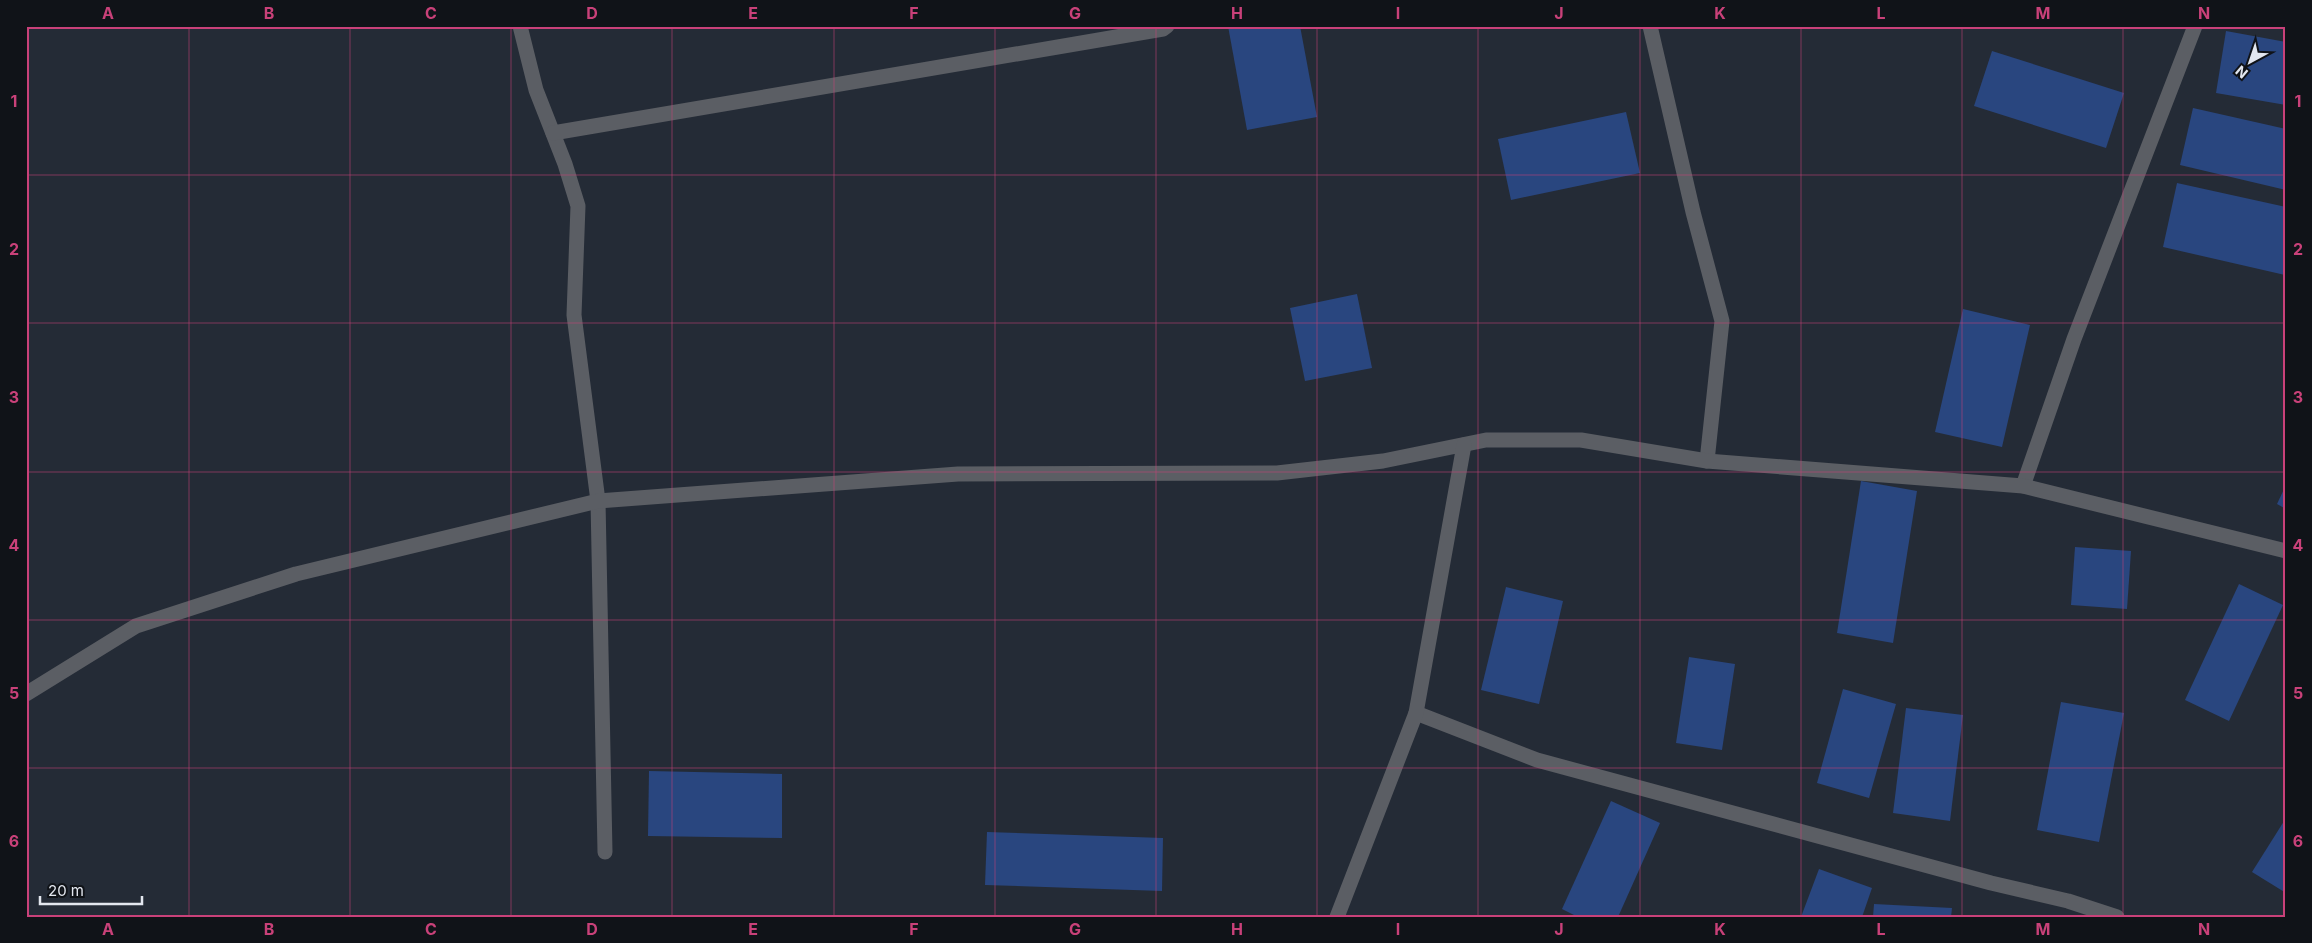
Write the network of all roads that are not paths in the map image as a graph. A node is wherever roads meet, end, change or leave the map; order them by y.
1 (520, 26) edge
2 (1167, 26) edge
3 (1650, 26) edge
4 (2195, 26) edge
5 (553, 133) junction
6 (1464, 445) junction
7 (1707, 461) junction
8 (2023, 486) junction
9 (598, 501) junction
10 (2286, 550) edge
11 (26, 694) edge
12 (1416, 713) junction
13 (605, 852) dead end
14 (1337, 917) edge
15 (2117, 917) edge

1 - 5 street
2 - 5 street
3 - 7 street
4 - 8 street
5 - 9 street
6 - 7 street
6 - 9 street
6 - 12 street
7 - 8 street
8 - 10 street
9 - 11 street
9 - 13 street
12 - 14 street
12 - 15 street

